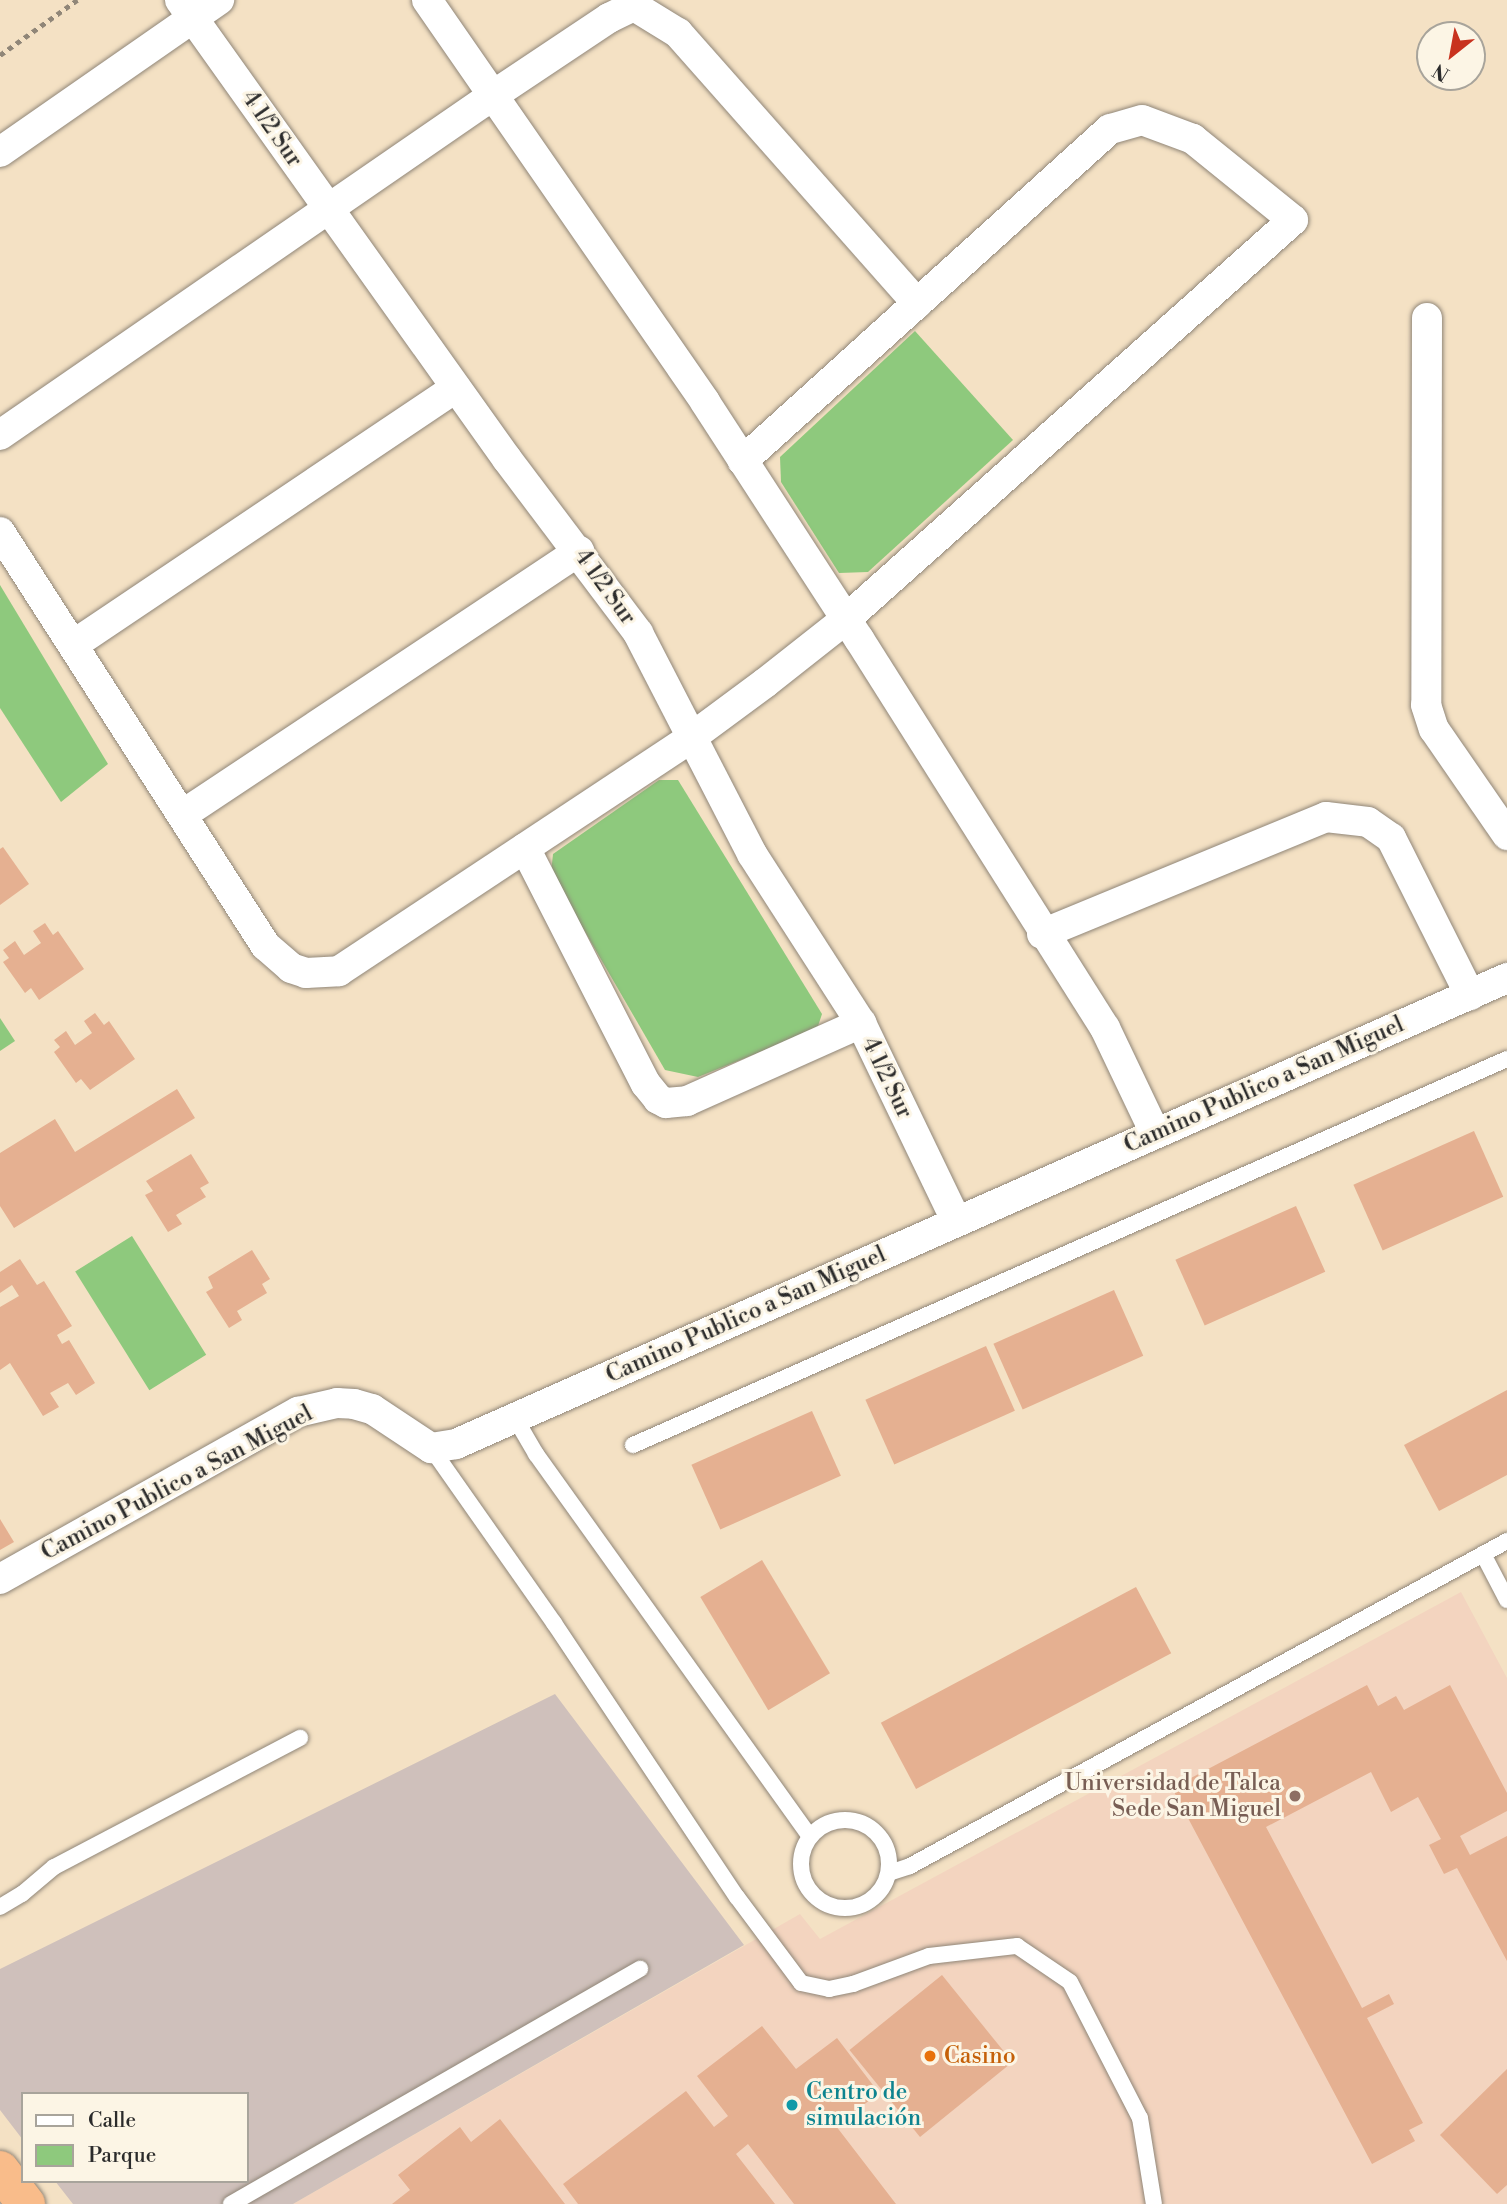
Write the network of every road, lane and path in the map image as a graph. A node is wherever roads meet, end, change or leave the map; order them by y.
1 (77, 0) edge
2 (219, 0) edge
3 (426, 0) edge
4 (186, 9) edge
5 (0, 55) edge
6 (492, 96) junction
7 (0, 152) edge
8 (329, 210) junction
9 (917, 303) junction
10 (1427, 318) dead end
11 (456, 388) junction
12 (0, 435) edge
13 (743, 461) junction
14 (0, 532) edge
15 (579, 551) junction
16 (846, 619) junction
17 (73, 645) junction
18 (692, 737) junction
19 (182, 815) junction
20 (1507, 835) edge
21 (525, 848) junction
22 (1042, 934) junction
23 (1507, 978) edge
24 (1469, 995) junction
25 (861, 1023) junction
26 (1507, 1059) edge
27 (1155, 1133) junction
28 (956, 1220) junction
29 (515, 1418) junction
30 (633, 1445) dead end
31 (431, 1448) junction
32 (1507, 1541) edge
33 (1483, 1554) junction
34 (0, 1580) edge
35 (1507, 1600) edge
36 (300, 1738) dead end
37 (809, 1836) junction
38 (889, 1873) junction
39 (0, 1907) edge
40 (640, 1969) dead end
41 (0, 2170) edge
42 (26, 2204) edge
43 (231, 2204) edge
44 (1154, 2204) edge

1 - 5 path
2 - 4 street
3 - 6 street
4 - 7 street
4 - 8 street, 4 1/2 Sur
6 - 8 street
6 - 9 street
6 - 13 street
8 - 11 street, 4 1/2 Sur
8 - 12 street
9 - 13 street
9 - 16 street
10 - 20 street
11 - 15 street, 4 1/2 Sur
11 - 17 street
13 - 16 street
14 - 17 street
15 - 18 street, 4 1/2 Sur
15 - 19 street
16 - 18 street
16 - 22 street
17 - 19 street
18 - 21 street
18 - 25 street, 4 1/2 Sur
19 - 21 street
21 - 25 street
22 - 24 street
22 - 27 street
23 - 24 street, Camino Publico a San Miguel
24 - 27 street, Camino Publico a San Miguel
25 - 28 street, 4 1/2 Sur
26 - 30 lane
27 - 28 street, Camino Publico a San Miguel
28 - 29 street, Camino Publico a San Miguel
29 - 31 street, Camino Publico a San Miguel
29 - 37 lane
31 - 34 street, Camino Publico a San Miguel
31 - 44 lane
32 - 33 lane
33 - 35 lane
33 - 38 lane
36 - 39 lane
37 - 38 lane
37 - 38 lane
40 - 43 lane
41 - 42 highway

